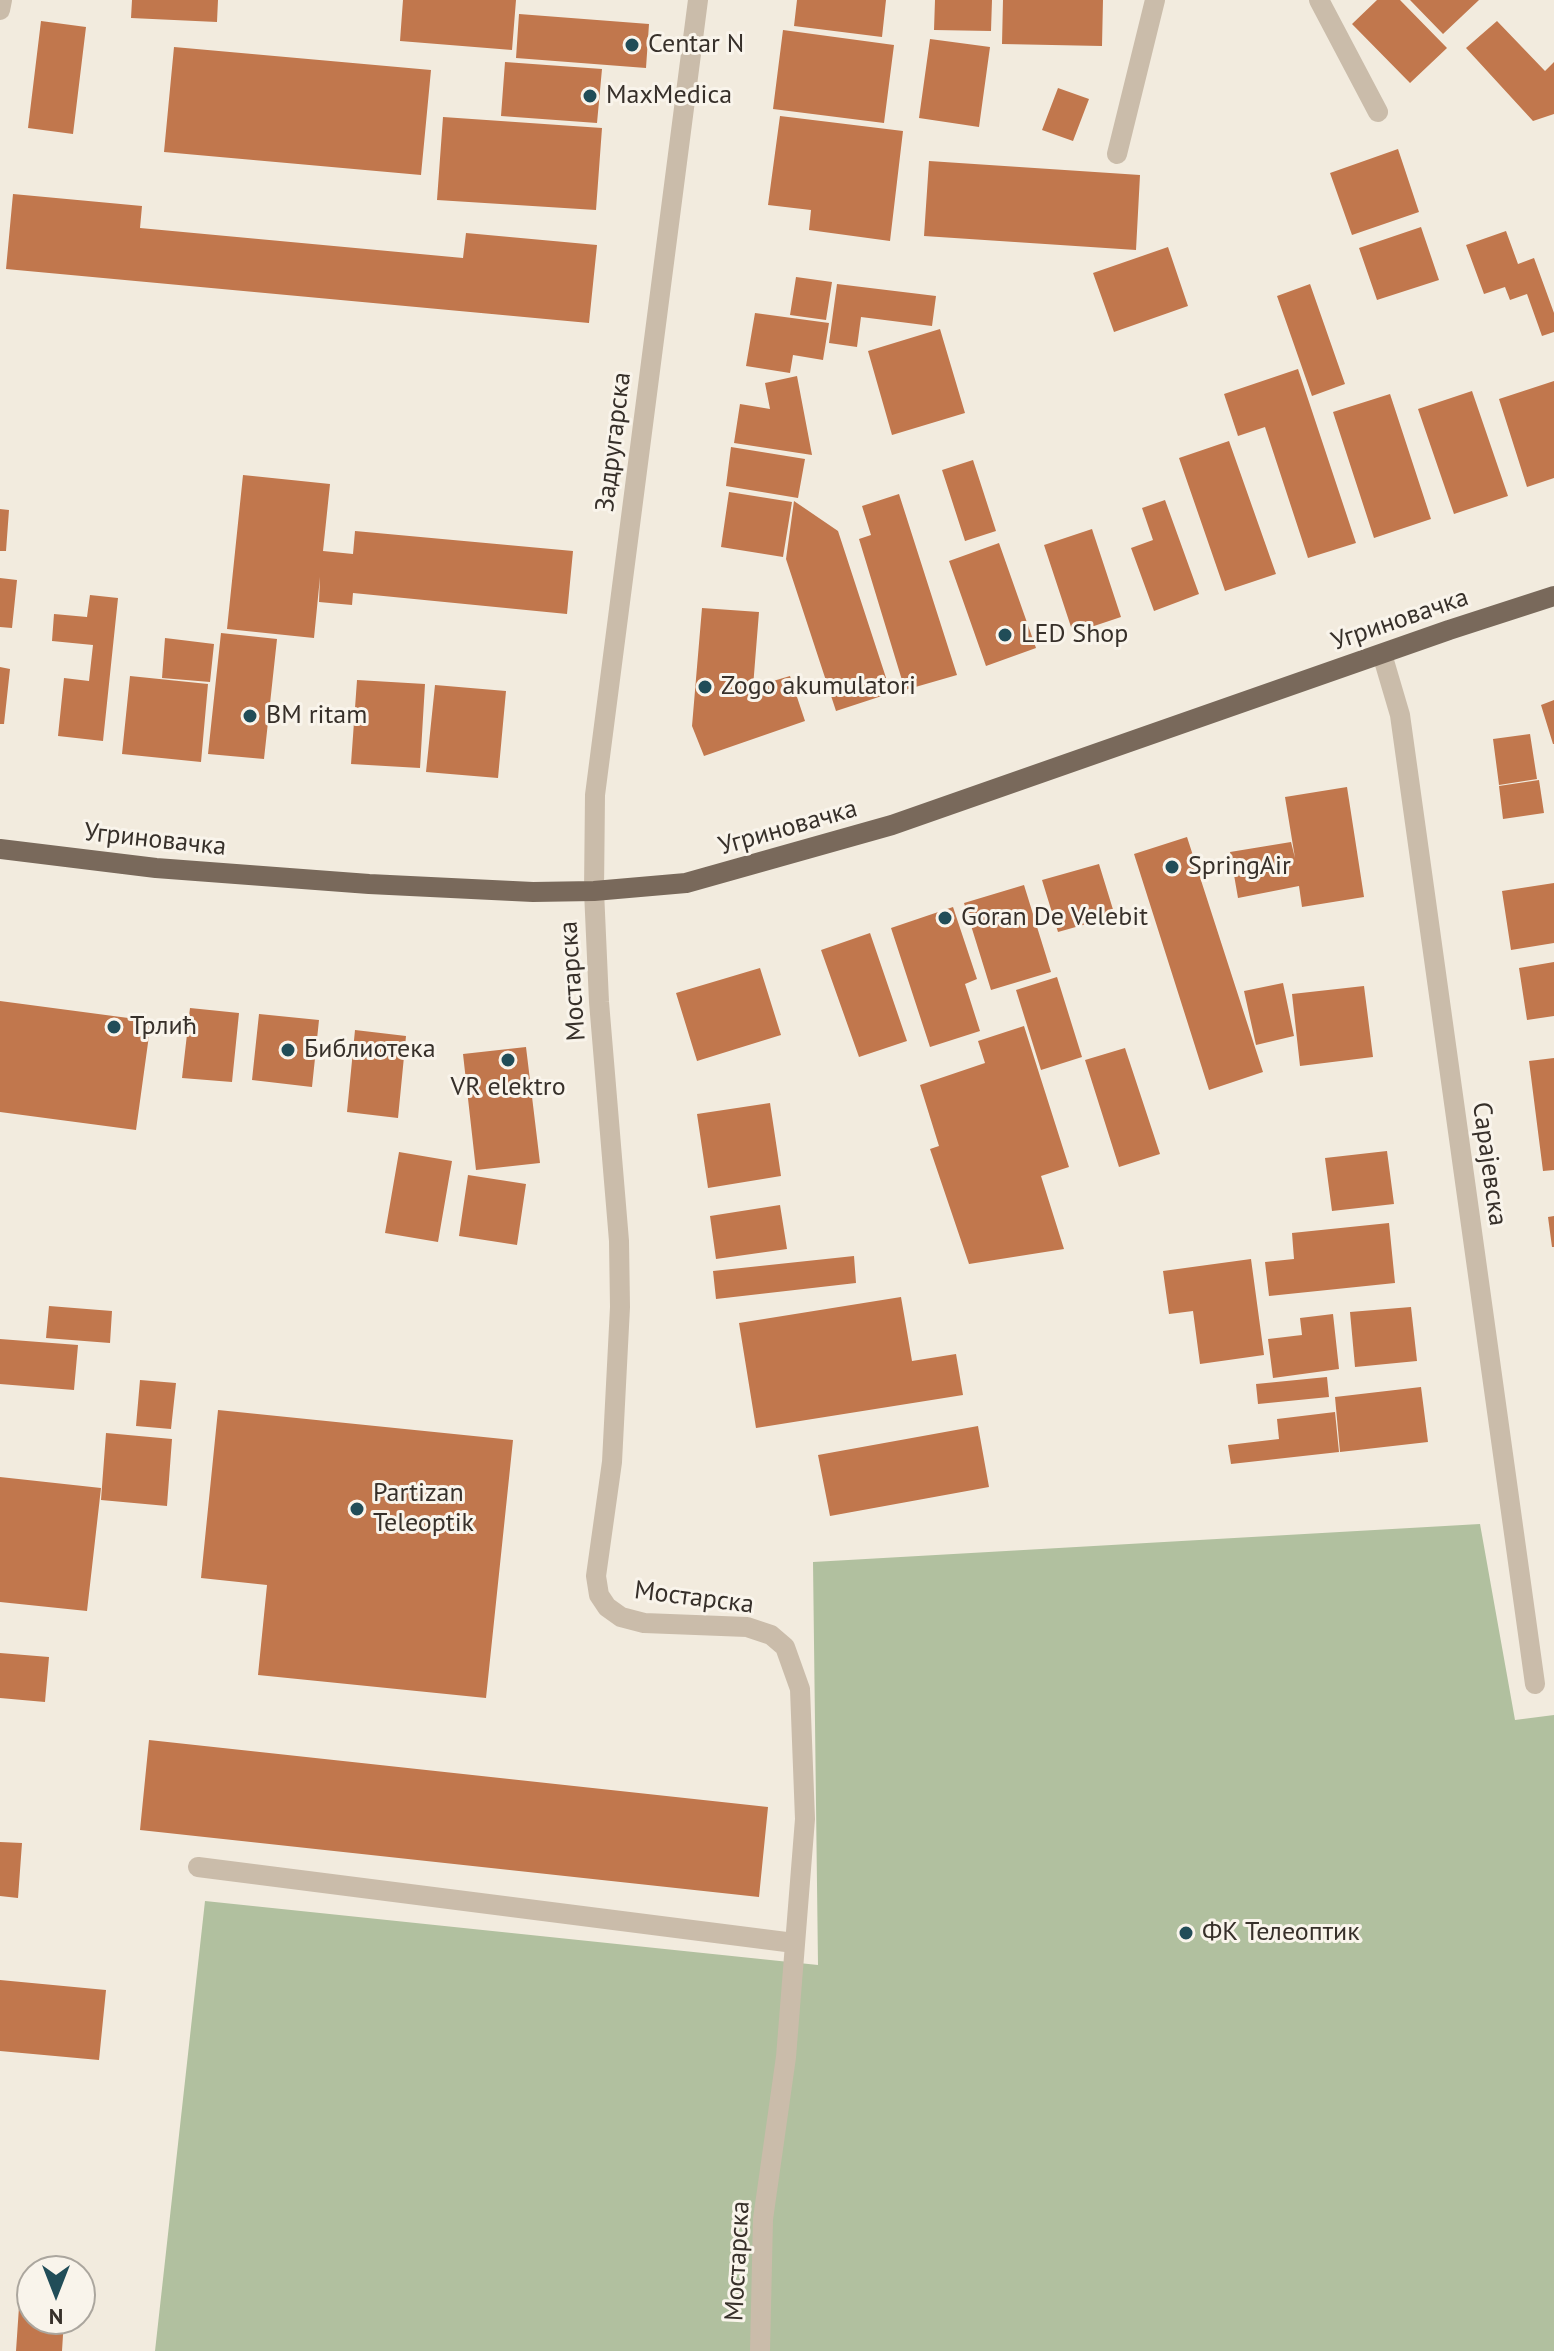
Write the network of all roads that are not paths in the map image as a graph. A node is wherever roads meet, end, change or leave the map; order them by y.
1 (2, 0) edge
2 (698, 0) edge
3 (1155, 0) edge
4 (1319, 0) edge
5 (0, 10) edge
6 (1378, 112) dead end
7 (1117, 154) dead end
8 (1554, 596) edge
9 (1382, 654) junction
10 (0, 849) edge
11 (594, 891) junction
12 (1535, 1684) dead end
13 (198, 1867) dead end
14 (794, 1943) junction
15 (760, 2351) edge

1 - 5 street
2 - 11 street, Задругарска
3 - 7 street
4 - 6 street
8 - 9 main road, Угриновачка
9 - 11 main road, Угриновачка
9 - 12 street, Сарајевска
10 - 11 main road, Угриновачка
11 - 14 street, Мостарска
13 - 14 street
14 - 15 street, Мостарска

